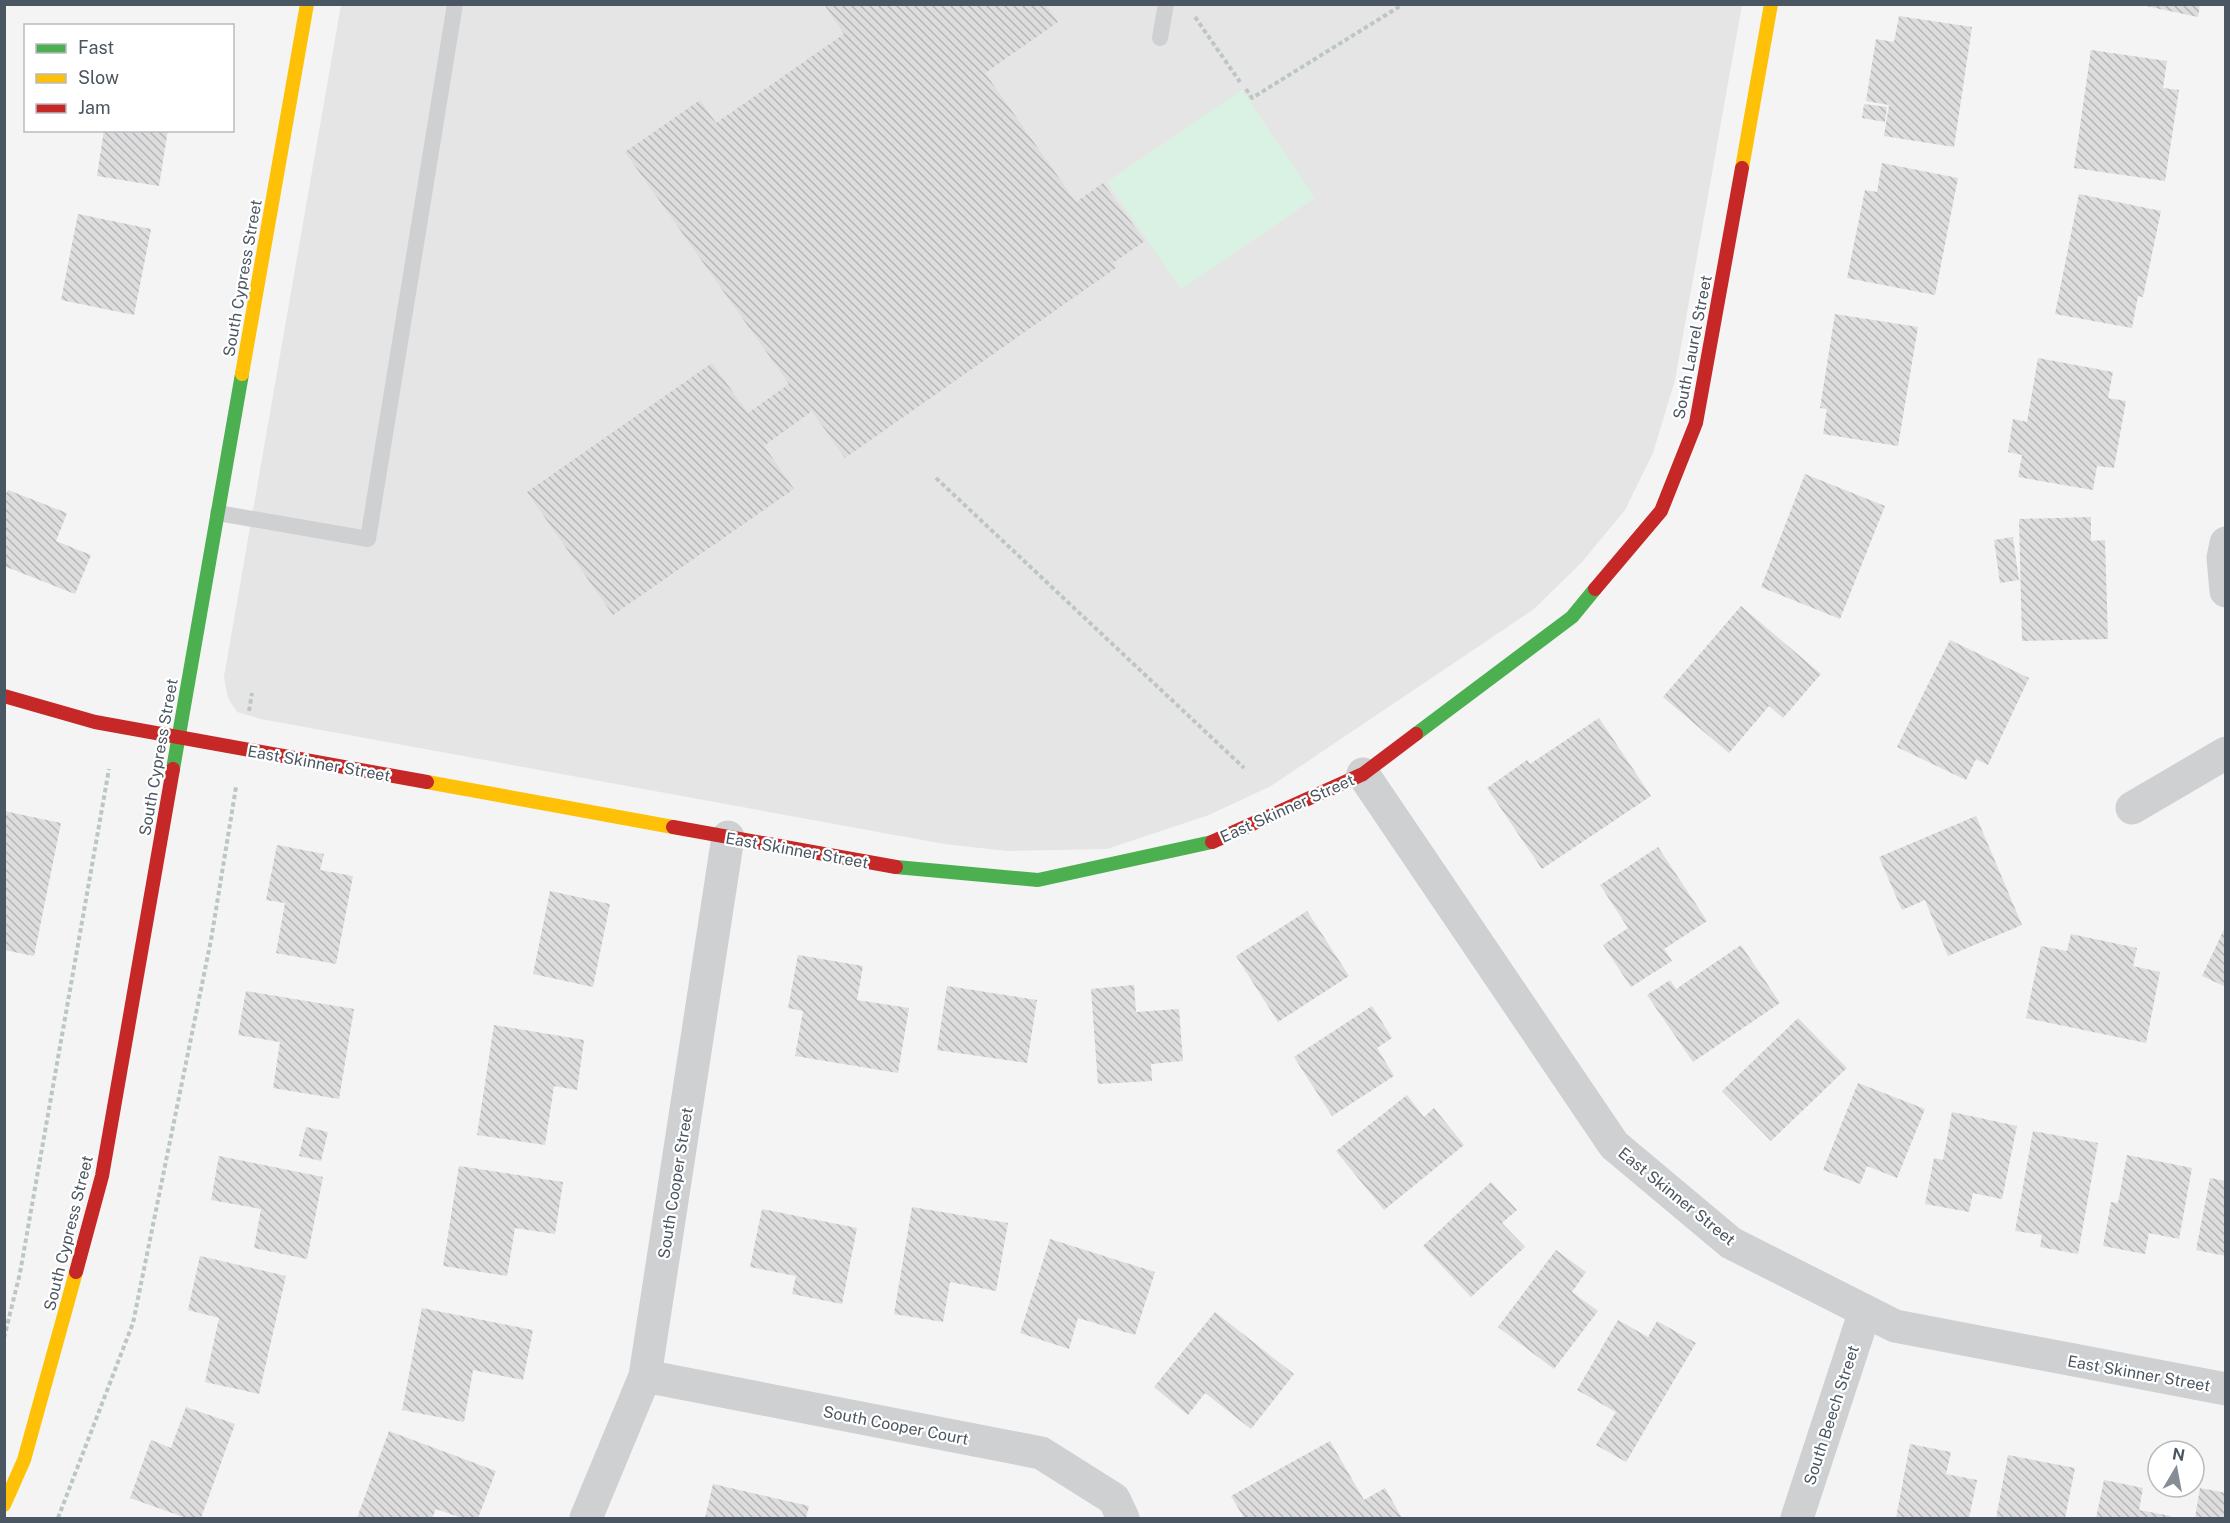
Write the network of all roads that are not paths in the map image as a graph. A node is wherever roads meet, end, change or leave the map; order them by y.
1 (307, 4) edge
2 (455, 4) edge
3 (1166, 4) edge
4 (1771, 4) edge
5 (1160, 38) dead end
6 (218, 513) junction
7 (2226, 543) edge
8 (2226, 591) edge
9 (4, 696) edge
10 (178, 737) junction
11 (2226, 753) edge
12 (1363, 774) junction
13 (2132, 808) dead end
14 (728, 837) junction
15 (1864, 1311) junction
16 (645, 1376) junction
17 (2226, 1389) edge
18 (4, 1505) edge
19 (586, 1518) edge
20 (1123, 1518) edge
21 (1797, 1518) edge

1 - 6 street, South Cypress Street
2 - 6 lane
3 - 5 lane
4 - 12 street, South Laurel Street
6 - 10 street, South Cypress Street
7 - 8 street
9 - 10 street, East Skinner Street
10 - 14 street, East Skinner Street
10 - 18 street, South Cypress Street
11 - 13 street
12 - 14 street, East Skinner Street
12 - 15 street, East Skinner Street
14 - 16 street, South Cooper Street
15 - 17 street, East Skinner Street
15 - 21 street, South Beech Street
16 - 19 street, South Cooper Street
16 - 20 street, South Cooper Court

